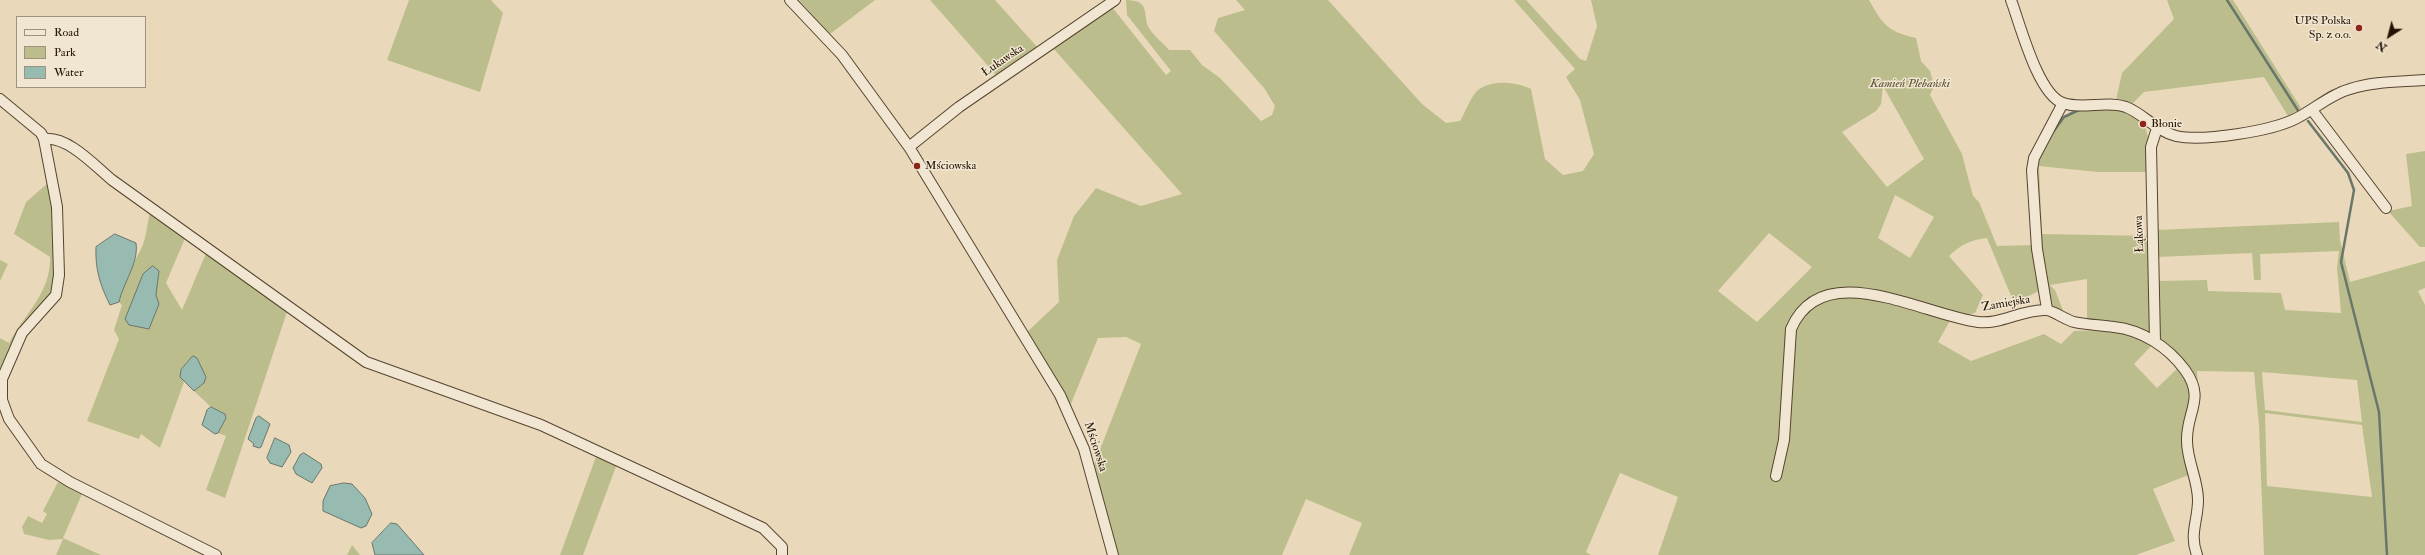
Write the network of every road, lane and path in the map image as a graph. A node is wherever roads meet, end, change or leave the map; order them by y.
1 (790, 0) edge
2 (1115, 0) edge
3 (2011, 0) edge
4 (2425, 80) edge
5 (0, 99) edge
6 (2063, 103) junction
7 (2312, 110) junction
8 (2157, 128) junction
9 (44, 139) junction
10 (909, 147) junction
11 (2386, 208) dead end
12 (2047, 309) junction
13 (2155, 342) junction
14 (1776, 476) dead end
15 (216, 555) edge
16 (782, 555) edge
17 (1113, 555) edge
18 (2197, 555) edge

1 - 10 street, Mściowska
2 - 10 street, Łukawska
3 - 6 street
4 - 7 street
5 - 9 street
6 - 8 street
6 - 12 street
7 - 8 street
7 - 11 street
8 - 13 street, Łąkowa
9 - 15 street
9 - 16 street
10 - 17 street, Mściowska
12 - 13 street, Zamiejska
12 - 14 street, Zamiejska
13 - 18 street, Zamiejska

